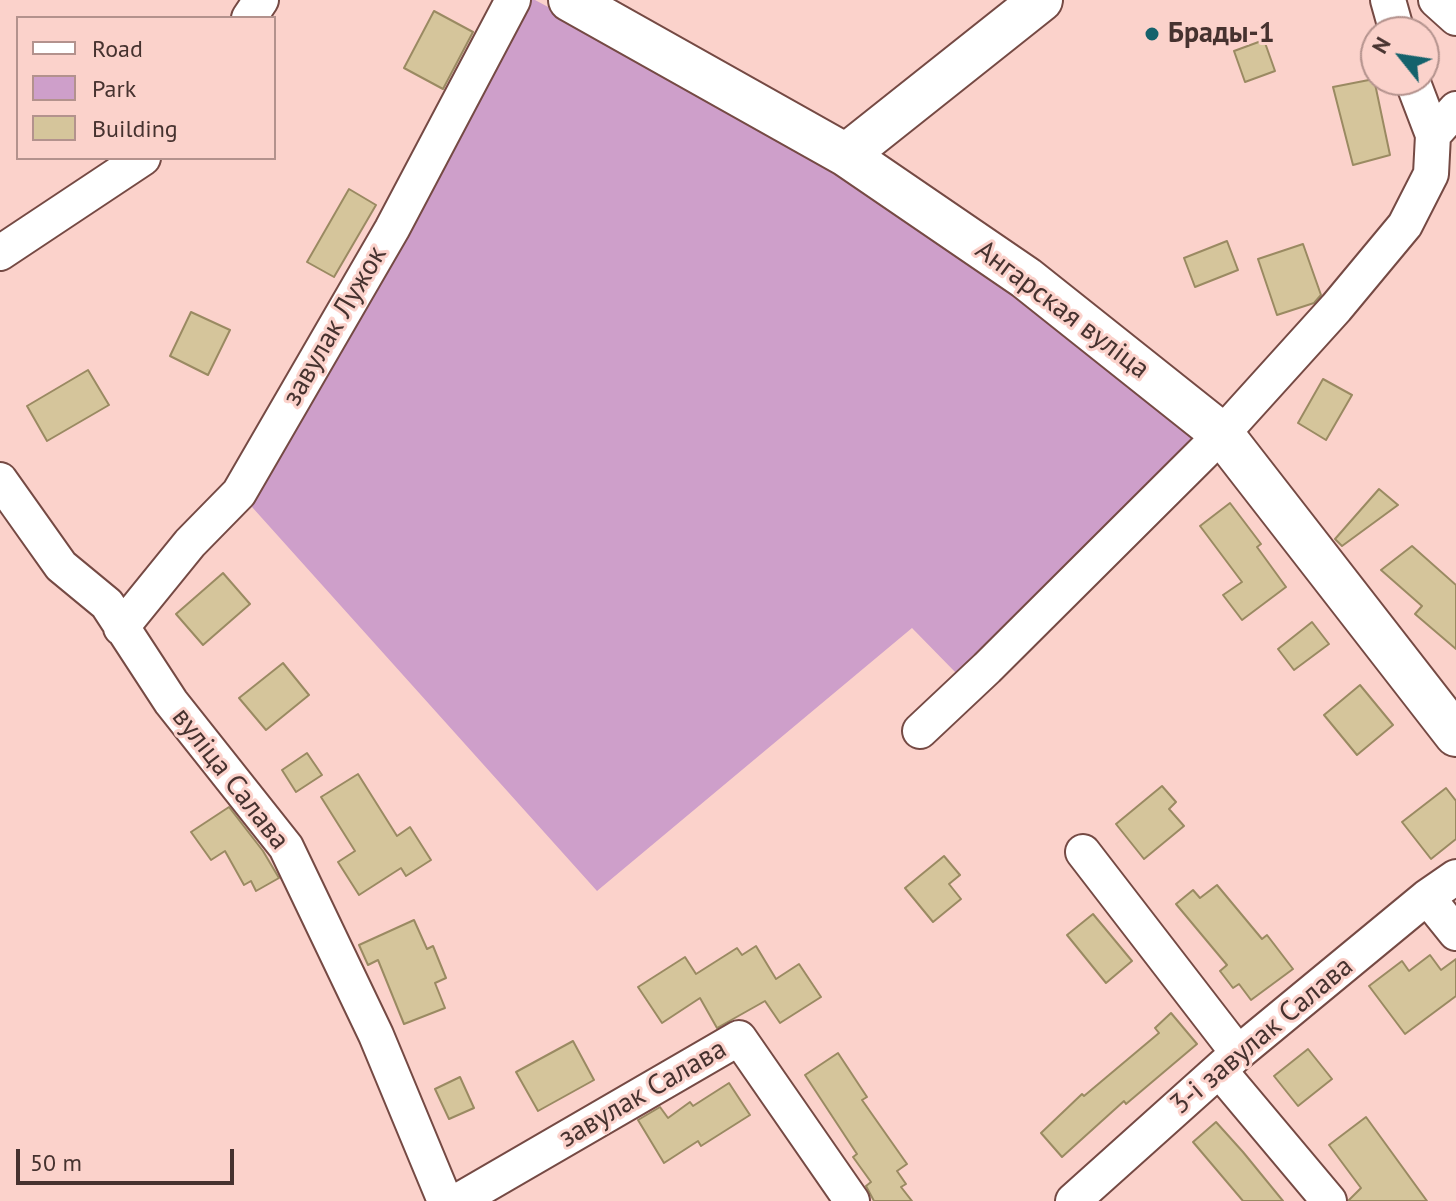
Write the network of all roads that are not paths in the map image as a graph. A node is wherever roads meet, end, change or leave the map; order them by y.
1 (513, 0) edge
2 (570, 0) edge
3 (1041, 0) edge
4 (1436, 0) edge
5 (1456, 18) edge
6 (1418, 96) edge
7 (1456, 109) edge
8 (1433, 135) junction
9 (846, 155) junction
10 (140, 160) edge
11 (0, 253) edge
12 (1222, 434) junction
13 (0, 480) edge
14 (121, 628) junction
15 (920, 731) dead end
16 (1456, 735) edge
17 (1083, 852) dead end
18 (1456, 877) edge
19 (1427, 897) junction
20 (1456, 933) edge
21 (1228, 1061) junction
22 (445, 1201) edge
23 (458, 1201) edge
24 (852, 1201) edge
25 (1073, 1201) edge
26 (1329, 1201) edge

1 - 14 street, завулак Лужок
2 - 9 street, Ангарская вуліца
3 - 9 street
4 - 5 street
6 - 8 street
7 - 8 street
8 - 12 street
9 - 12 street, Ангарская вуліца
10 - 11 street
12 - 15 street
12 - 16 street, Ангарская вуліца
13 - 14 street, вуліца Салава
14 - 22 street, вуліца Салава
17 - 21 street
18 - 19 street, 3-і завулак Салава
19 - 20 street
19 - 21 street, 3-і завулак Салава
21 - 25 street, 3-і завулак Салава
21 - 26 street
23 - 24 street, завулак Салава

